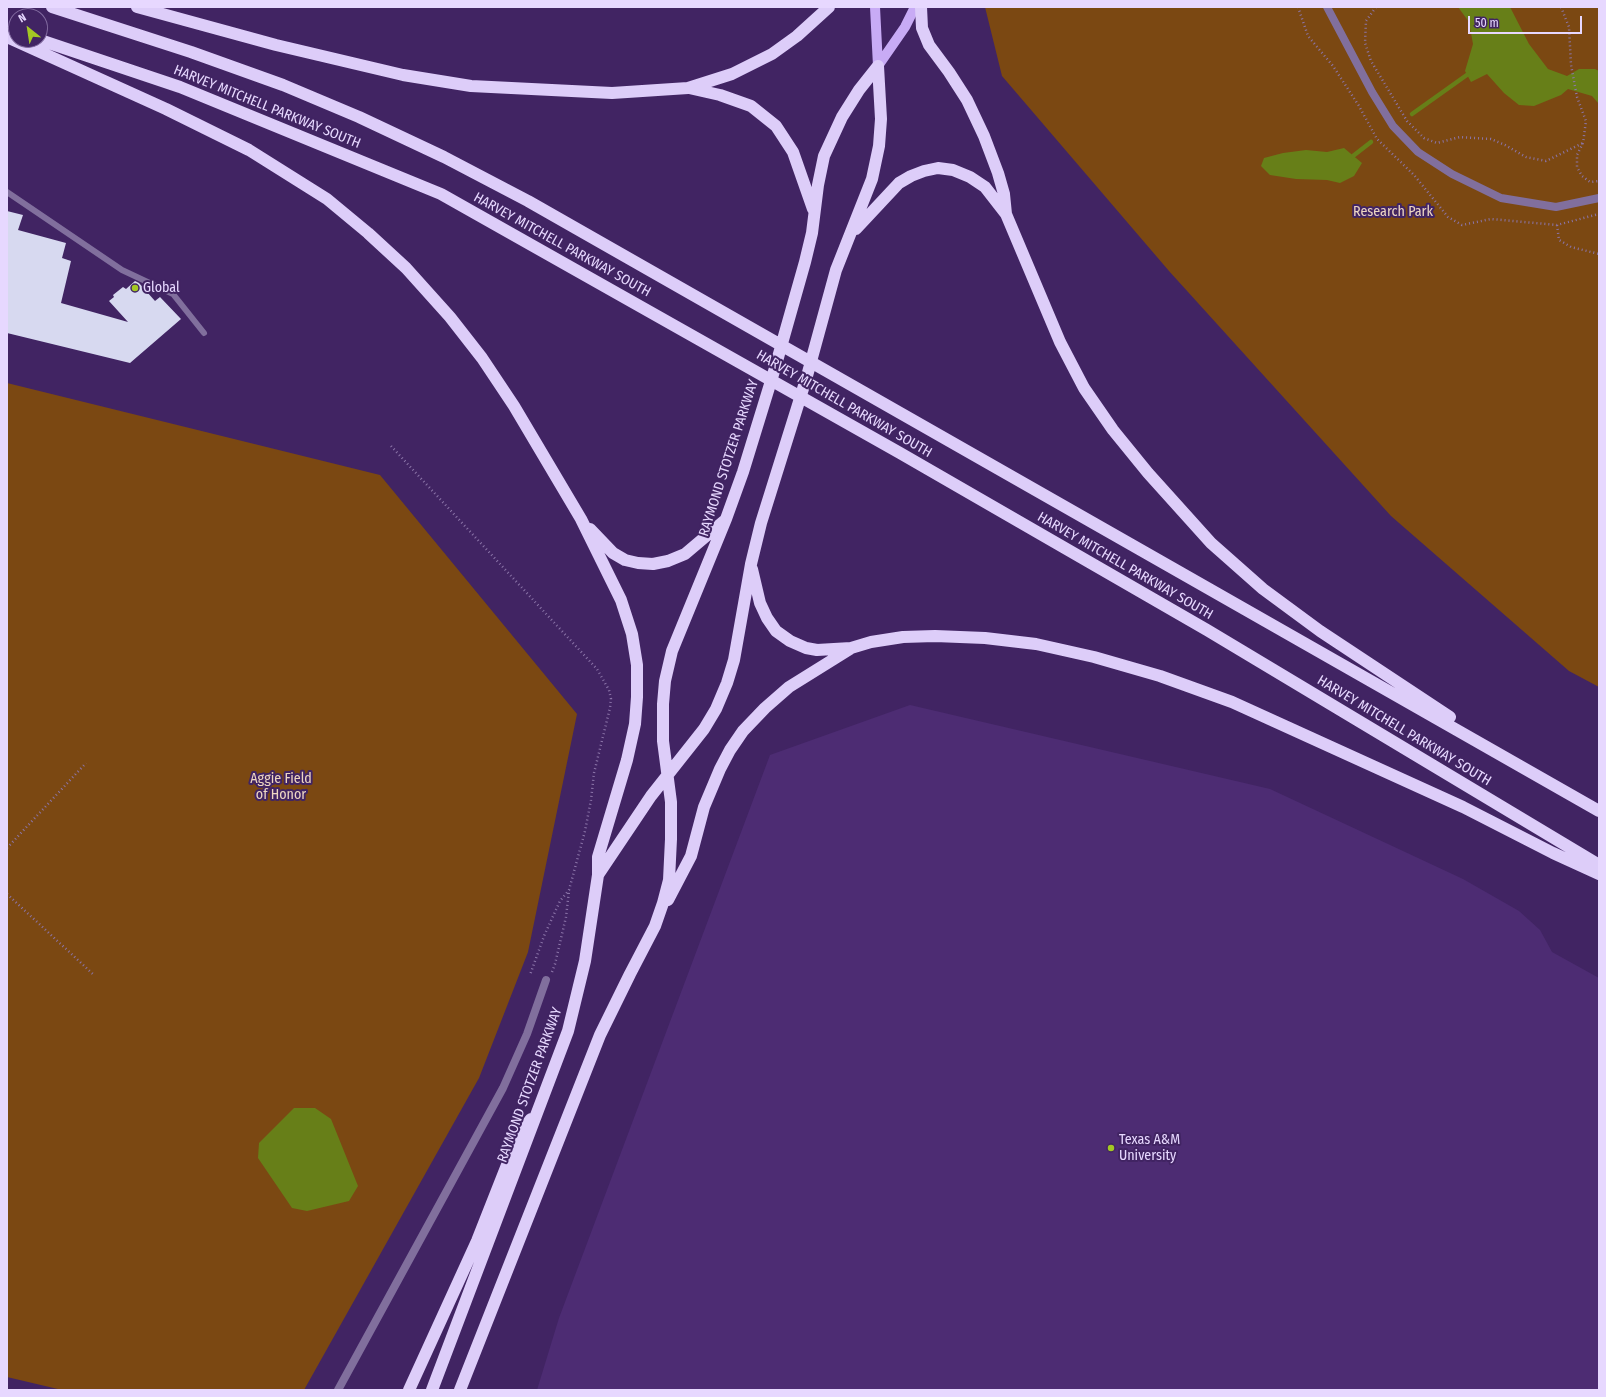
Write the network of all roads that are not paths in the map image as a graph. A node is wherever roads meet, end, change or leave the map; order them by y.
1 (52, 7) edge
2 (136, 7) edge
3 (829, 7) edge
4 (875, 7) edge
5 (916, 7) edge
6 (921, 7) edge
7 (1327, 7) edge
8 (7, 37) edge
9 (48, 43) edge
10 (878, 66) junction
11 (688, 88) junction
12 (7, 192) edge
13 (1599, 198) edge
14 (814, 211) junction
15 (1006, 214) junction
16 (847, 239) junction
17 (204, 333) dead end
18 (582, 519) junction
19 (726, 519) junction
20 (751, 564) junction
21 (851, 648) junction
22 (668, 775) junction
23 (1542, 778) junction
24 (1599, 811) edge
25 (1599, 865) edge
26 (1599, 874) edge
27 (598, 875) junction
28 (655, 926) junction
29 (546, 980) road end
30 (538, 1110) junction
31 (338, 1390) edge
32 (409, 1390) edge
33 (432, 1390) edge
34 (460, 1390) edge

1 - 23 highway, HARVEY MITCHELL PARKWAY SOUTH
2 - 11 highway
3 - 11 highway
4 - 10 main road, RAYMOND STOTZER PARKWAY
5 - 10 main road, RAYMOND STOTZER PARKWAY
6 - 15 highway
7 - 13 street
8 - 18 highway
9 - 25 highway, HARVEY MITCHELL PARKWAY SOUTH
10 - 14 highway, RAYMOND STOTZER PARKWAY
10 - 16 highway, RAYMOND STOTZER PARKWAY
11 - 14 highway
12 - 17 lane
14 - 19 highway, RAYMOND STOTZER PARKWAY
15 - 16 highway
15 - 23 highway
16 - 20 highway, RAYMOND STOTZER PARKWAY
18 - 19 highway
18 - 27 highway
19 - 22 highway, RAYMOND STOTZER PARKWAY
20 - 21 highway
20 - 22 highway, RAYMOND STOTZER PARKWAY
21 - 26 highway
21 - 28 highway
22 - 27 highway, RAYMOND STOTZER PARKWAY
22 - 28 highway, RAYMOND STOTZER PARKWAY
23 - 24 highway, HARVEY MITCHELL PARKWAY SOUTH
27 - 30 highway, RAYMOND STOTZER PARKWAY
28 - 34 highway, RAYMOND STOTZER PARKWAY
29 - 31 street
30 - 32 highway
30 - 33 highway, RAYMOND STOTZER PARKWAY

